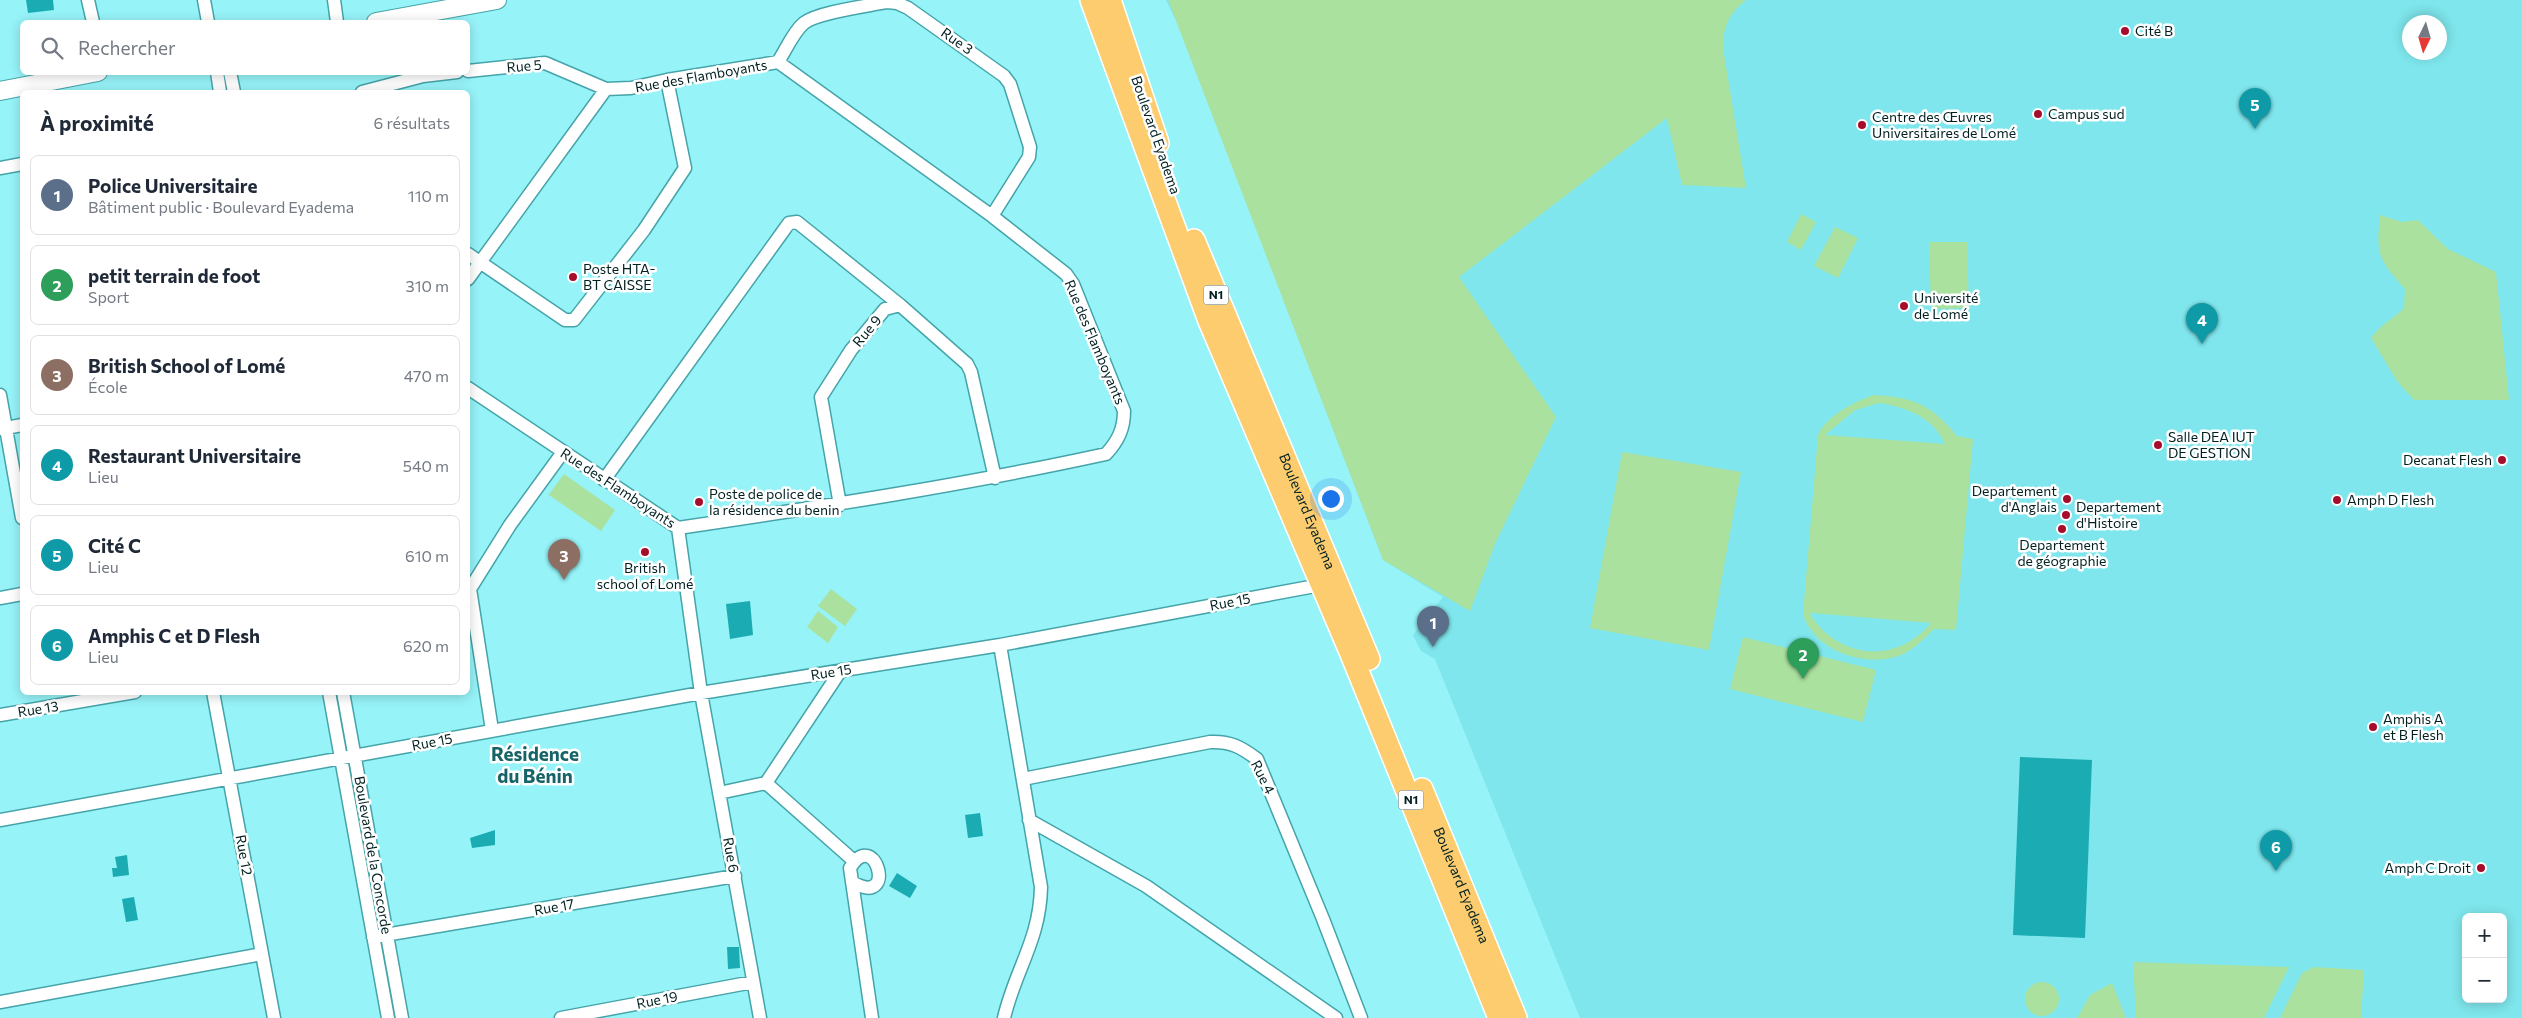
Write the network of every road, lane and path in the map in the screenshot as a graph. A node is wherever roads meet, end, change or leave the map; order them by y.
1 (88, 0) edge
2 (204, 0) edge
3 (334, 0) edge
4 (497, 0) edge
5 (1091, 0) edge
6 (1110, 0) edge
7 (462, 3) edge
8 (93, 20) edge
9 (208, 20) edge
10 (337, 20) edge
11 (385, 20) edge
12 (778, 62) junction
13 (470, 71) edge
14 (83, 75) edge
15 (217, 75) edge
16 (231, 75) edge
17 (432, 75) edge
18 (666, 80) junction
19 (606, 89) junction
20 (220, 90) edge
21 (234, 90) edge
22 (370, 90) edge
23 (0, 91) edge
24 (20, 164) edge
25 (0, 168) edge
26 (992, 216) junction
27 (470, 255) edge
28 (480, 260) junction
29 (470, 275) edge
30 (900, 305) junction
31 (470, 389) edge
32 (0, 394) edge
33 (20, 425) edge
34 (3, 428) edge
35 (564, 452) junction
36 (995, 478) junction
37 (604, 480) junction
38 (840, 505) junction
39 (20, 509) edge
40 (678, 528) junction
41 (1330, 584) junction
42 (20, 594) edge
43 (0, 598) edge
44 (1000, 645) junction
45 (841, 670) junction
46 (701, 693) junction
47 (117, 695) edge
48 (214, 695) edge
49 (330, 695) edge
50 (344, 695) edge
51 (0, 715) edge
52 (492, 730) junction
53 (355, 757) junction
54 (341, 758) junction
55 (230, 778) junction
56 (1023, 779) junction
57 (766, 783) junction
58 (719, 793) junction
59 (0, 820) edge
60 (1029, 820) junction
61 (854, 861) junction
62 (734, 876) junction
63 (854, 883) junction
64 (387, 936) junction
65 (373, 937) junction
66 (262, 954) junction
67 (753, 982) junction
68 (0, 1002) edge
69 (274, 1018) edge
70 (388, 1018) edge
71 (402, 1018) edge
72 (561, 1018) edge
73 (760, 1018) edge
74 (872, 1018) edge
75 (1004, 1018) edge
76 (1336, 1018) edge
77 (1361, 1018) edge
78 (1500, 1018) edge
79 (1516, 1018) edge

1 - 8 street
2 - 9 street
3 - 10 street
4 - 7 main road
5 - 41 highway, N1
6 - 41 highway, Boulevard Eyadema / N1
7 - 11 main road
12 - 18 street, Rue des Flamboyants
12 - 26 street, Rue des Flamboyants
12 - 26 street, Rue 3
13 - 19 street, Rue 5
14 - 23 main road
15 - 20 street
16 - 21 street
17 - 22 street
18 - 19 street, Rue des Flamboyants
18 - 28 street
19 - 28 street
24 - 25 street
26 - 36 street, Rue des Flamboyants
27 - 28 street
28 - 29 street
30 - 36 street
30 - 37 street
30 - 38 street, Rue 9
31 - 35 street, Rue des Flamboyants
32 - 34 street
33 - 34 street
34 - 39 street
35 - 37 street, Rue des Flamboyants
35 - 52 street
36 - 38 street, Rue des Flamboyants
37 - 40 street, Rue des Flamboyants
38 - 40 street, Rue des Flamboyants
40 - 46 street, Rue 6
41 - 44 street, Rue 15
41 - 78 highway, N1
41 - 79 highway, Boulevard Eyadema / N1
42 - 43 street
44 - 45 street, Rue 15
44 - 56 street
45 - 46 street, Rue 15
45 - 57 street
46 - 52 street, Rue 15
46 - 58 street, Rue 6
47 - 51 street, Rue 13
48 - 55 street, Rue 12
49 - 54 street, Boulevard de la Concorde
50 - 53 street, Boulevard de la Concorde
52 - 53 street, Rue 15
53 - 54 street, Rue 15
53 - 64 street, Boulevard de la Concorde
54 - 55 street, Rue 15
54 - 65 street, Boulevard de la Concorde
55 - 59 street, Rue 15
55 - 66 street, Rue 12
56 - 60 street
56 - 77 street, Rue 4
57 - 58 street
57 - 61 street
58 - 62 street, Rue 6
60 - 75 street
60 - 76 street
61 - 63 street
61 - 63 street
62 - 64 street, Rue 17
62 - 67 street, Rue 6
63 - 74 street
64 - 65 street, Rue 17
64 - 71 street, Boulevard de la Concorde
65 - 70 street, Boulevard de la Concorde
66 - 68 street
66 - 69 street, Rue 12
67 - 72 street, Rue 19
67 - 73 street, Rue 6

